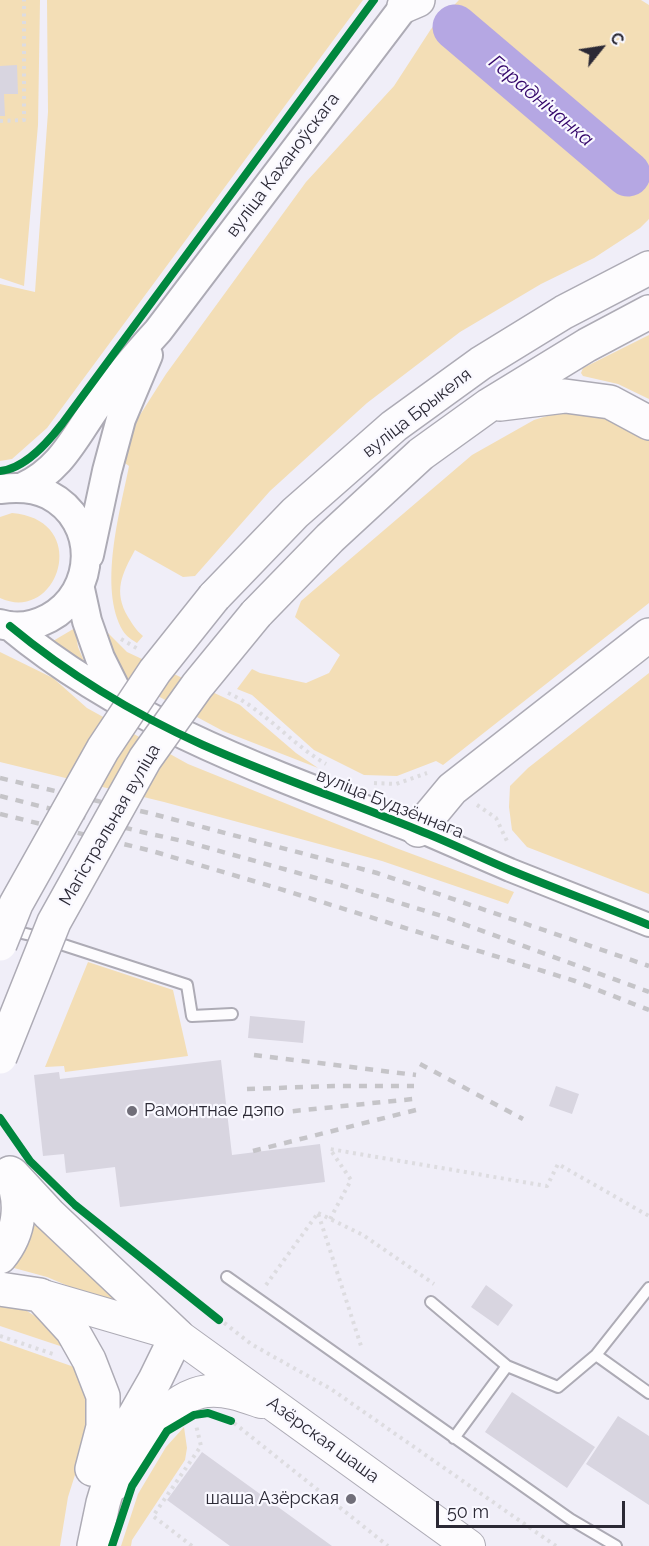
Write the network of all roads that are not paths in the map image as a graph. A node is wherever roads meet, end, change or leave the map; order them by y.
1 (410, 2) edge
2 (645, 268) edge
3 (649, 312) edge
4 (158, 331) junction
5 (489, 405) junction
6 (649, 423) edge
7 (6, 489) edge
8 (87, 562) junction
9 (80, 589) junction
10 (256, 614) joint
11 (5, 625) edge
12 (649, 635) edge
13 (123, 704) junction
14 (418, 830) junction
15 (649, 925) edge
16 (0, 928) edge
17 (0, 944) edge
18 (232, 1014) dead end
19 (0, 1057) edge
20 (6, 1167) edge
21 (0, 1257) edge
22 (228, 1277) dead end
23 (649, 1288) edge
24 (0, 1289) edge
25 (40, 1295) junction
26 (430, 1302) road end
27 (177, 1335) junction
28 (596, 1355) junction
29 (507, 1366) junction
30 (649, 1392) edge
31 (276, 1406) junction
32 (454, 1438) junction
33 (104, 1503) junction
34 (74, 1546) edge
35 (94, 1546) edge
36 (469, 1546) edge
37 (616, 1546) edge

1 - 4 street, вуліца Каханоўскага
2 - 17 main road, вуліца Брыкеля, bridge
3 - 5 main road, вуліца Брыкеля
4 - 7 street, вуліца Каханоўскага
4 - 8 street, вуліца Каханоўскага
5 - 6 main road
5 - 10 main road, вуліца Брыкеля
7 - 8 street
8 - 9 street, вуліца Каханоўскага
9 - 11 street
9 - 13 street
10 - 19 main road, Магістральная вуліца, bridge
11 - 13 street, вуліца Будзённага
12 - 14 main road
13 - 14 street, вуліца Будзённага
14 - 15 street, вуліца Будзённага
16 - 18 lane
20 - 21 main road
20 - 27 main road, Азёрская шаша
22 - 32 lane
23 - 28 lane
24 - 25 main road, Азёрская шаша
25 - 27 main road, Азёрская шаша
25 - 34 main road
26 - 29 lane
27 - 31 main road, Азёрская шаша
27 - 33 main road
28 - 29 lane
28 - 30 lane
29 - 32 lane
31 - 33 main road
31 - 36 main road, Азёрская шаша
32 - 37 lane
33 - 35 main road

